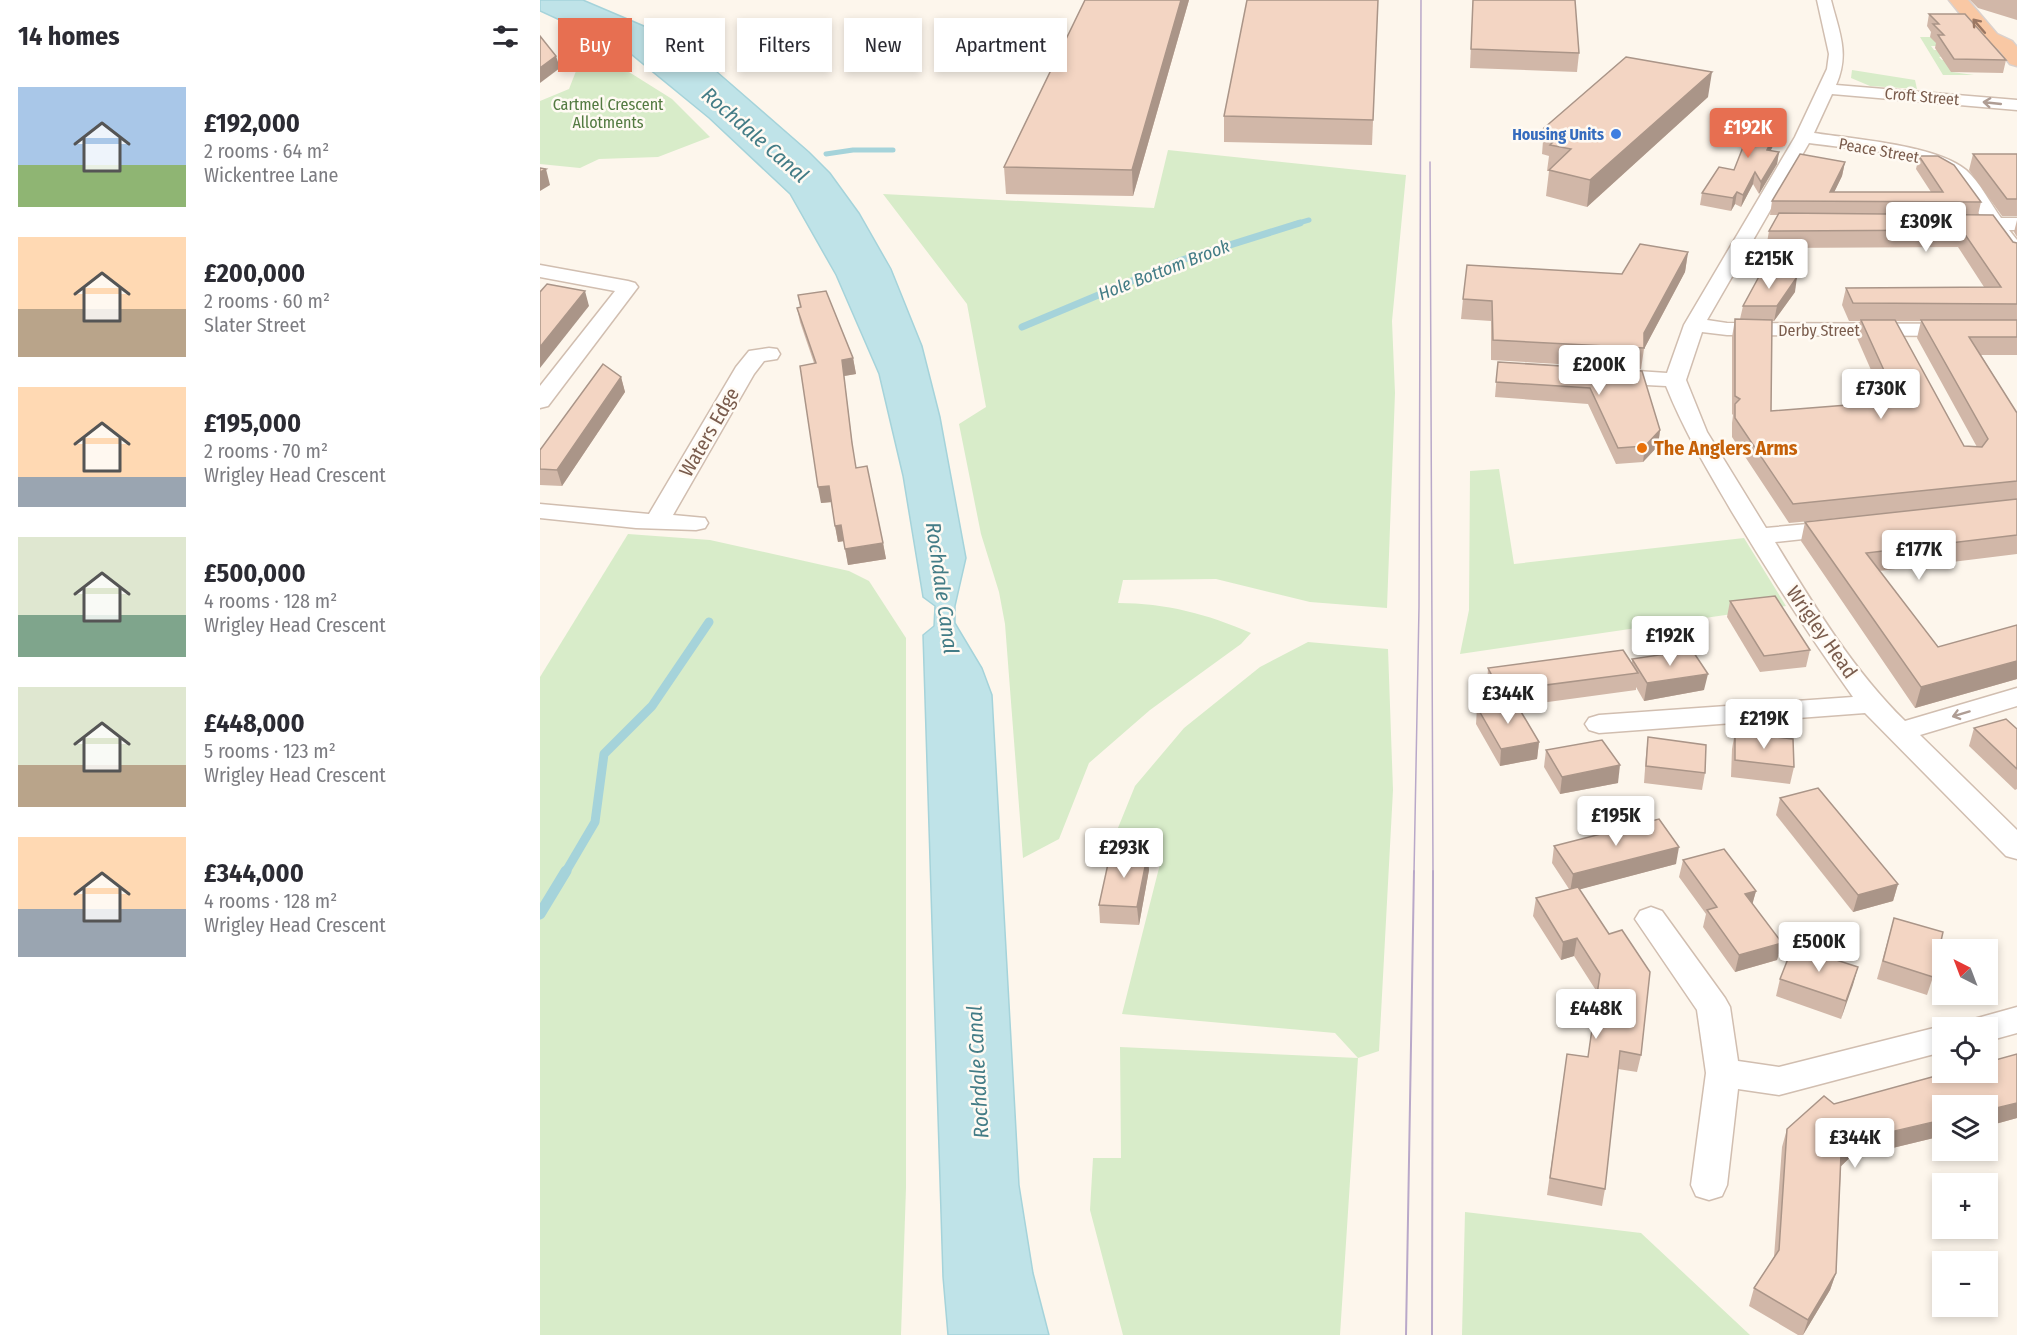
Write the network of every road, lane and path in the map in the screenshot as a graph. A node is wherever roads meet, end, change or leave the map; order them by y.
1 (1824, 0) edge
2 (1958, 0) edge
3 (1975, 0) edge
4 (2013, 50) edge
5 (1826, 89) junction
6 (2017, 105) edge
7 (1804, 137) junction
8 (1754, 221) junction
9 (1779, 224) edge
10 (1950, 224) edge
11 (2017, 224) edge
12 (1996, 225) junction
13 (2017, 254) edge
14 (540, 271) edge
15 (1694, 325) junction
16 (2017, 330) edge
17 (769, 354) dead end
18 (1584, 375) edge
19 (1675, 380) junction
20 (540, 401) edge
21 (540, 511) edge
22 (657, 522) junction
23 (696, 523) dead end
24 (1866, 525) edge
25 (1758, 536) junction
26 (2017, 697) edge
27 (1871, 702) junction
28 (1599, 724) dead end
29 (1900, 732) junction
30 (2017, 848) edge
31 (1652, 919) dead end
32 (2017, 1020) edge
33 (1998, 1025) edge
34 (1932, 1042) edge
35 (1723, 1073) junction
36 (1709, 1185) dead end

1 - 5 street
4 -> 2 highway
3 - 4 highway
6 -> 5 street, Croft Street
5 - 7 street
7 - 8 street
7 - 12 street, Peace Street
8 - 9 street
8 - 15 street
10 - 12 street
11 - 12 street
12 - 13 street, Peace Street
14 - 20 street
15 - 16 street, Derby Street
15 - 19 street
17 - 22 street, Waters Edge
18 - 19 street
19 - 25 street, Wrigley Head
21 - 22 street
22 - 23 street
24 - 25 street
25 - 27 street, Wrigley Head
26 -> 29 street
27 - 28 street
27 - 29 street, Wrigley Head
29 - 30 street, Wrigley Head
31 - 35 street
32 - 33 street
34 - 35 street
35 - 36 street

